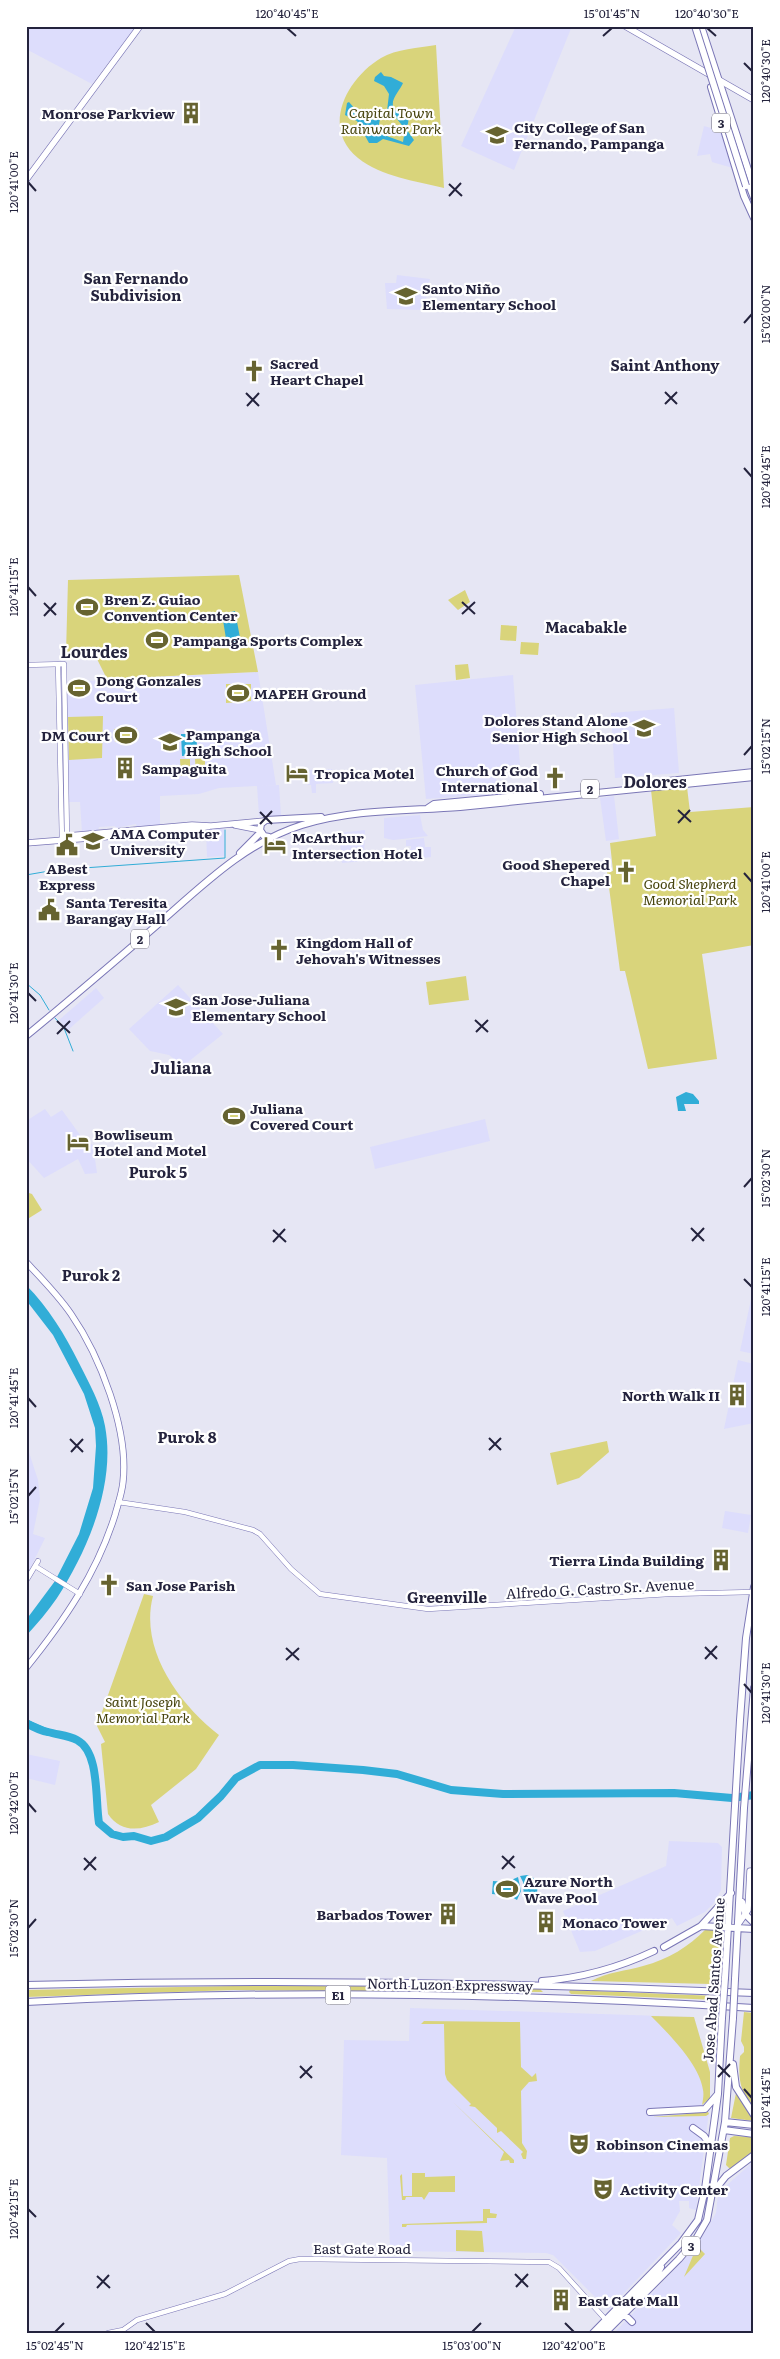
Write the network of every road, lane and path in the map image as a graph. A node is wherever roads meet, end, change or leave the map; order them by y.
1 (140, 26) edge
2 (625, 26) edge
3 (697, 26) edge
4 (715, 68) junction
5 (709, 76) junction
6 (719, 80) junction
7 (754, 100) edge
8 (26, 180) edge
9 (750, 186) edge
10 (754, 198) edge
11 (754, 211) edge
12 (754, 218) edge
13 (26, 665) edge
14 (754, 772) edge
15 (754, 778) edge
16 (64, 798) junction
17 (428, 808) junction
18 (329, 818) junction
19 (273, 820) junction
20 (264, 821) junction
21 (233, 825) junction
22 (210, 826) junction
23 (260, 831) junction
24 (68, 836) joint
25 (272, 836) junction
26 (62, 841) junction
27 (26, 843) edge
28 (226, 866) junction
29 (26, 1036) edge
30 (26, 1262) edge
31 (118, 1502) junction
32 (26, 1582) edge
33 (753, 1589) edge
34 (80, 1594) junction
35 (750, 1638) edge
36 (745, 1656) junction
37 (754, 1657) edge
38 (26, 1668) edge
39 (754, 1688) edge
40 (752, 1871) edge
41 (731, 1893) junction
42 (740, 1896) junction
43 (747, 1913) junction
44 (754, 1922) edge
45 (701, 1926) junction
46 (739, 1926) junction
47 (728, 1928) junction
48 (754, 1929) edge
49 (664, 1947) dead end
50 (654, 1951) dead end
51 (508, 1984) junction
52 (26, 1985) edge
53 (754, 1994) edge
54 (26, 2002) edge
55 (754, 2008) edge
56 (731, 2045) junction
57 (718, 2094) junction
58 (650, 2112) dead end
59 (754, 2114) edge
60 (725, 2122) junction
61 (754, 2125) edge
62 (693, 2128) dead end
63 (724, 2130) junction
64 (754, 2134) edge
65 (710, 2145) junction
66 (754, 2155) edge
67 (712, 2194) junction
68 (664, 2261) junction
69 (622, 2313) junction
70 (606, 2320) junction
71 (632, 2322) dead end
72 (108, 2333) edge
73 (593, 2333) edge
74 (599, 2333) edge
75 (605, 2333) edge

1 - 8 main road
2 - 5 main road
3 - 4 highway, 3
3 - 5 highway, 3
3 - 9 highway, 3, bridge
4 - 5 highway
4 - 6 highway, 3
5 - 6 main road
5 - 12 highway, 3
6 - 7 main road
6 - 9 highway, 3
9 - 10 highway, 3
9 - 11 highway, 3
13 - 16 street
14 - 17 highway, 2
15 - 17 highway, 2
16 - 24 street
16 - 26 street
17 - 18 highway, 2
18 - 19 highway, 2
18 - 25 highway, 2
19 - 20 highway, 2
19 - 25 highway
20 - 21 main road
20 - 23 highway, 2
21 - 22 main road
21 - 23 main road
22 - 24 main road
22 - 26 main road
23 - 25 highway
23 - 28 highway, 2
25 - 28 highway, 2
26 - 27 main road
28 - 29 highway, 2
30 - 31 main road
31 - 33 street, Alfredo G. Castro Sr. Avenue
31 - 34 main road
32 - 34 street
33 - 35 highway, Jose Abad Santos Avenue / 3
34 - 38 main road
35 - 36 highway, Jose Abad Santos Avenue / 3
36 - 37 highway
36 - 41 highway, Jose Abad Santos Avenue / 3
39 - 42 highway, Jose Abad Santos Avenue / 3
40 - 43 main road
41 - 45 highway
41 - 47 highway, Jose Abad Santos Avenue / 3
42 - 43 highway
42 - 46 highway, Jose Abad Santos Avenue / 3
43 - 44 highway
43 - 46 main road
45 - 47 highway
45 - 49 highway
46 - 47 highway
46 - 48 highway
46 - 56 highway, Jose Abad Santos Avenue / 3, bridge
47 - 57 highway, Jose Abad Santos Avenue / 3, bridge
50 - 51 highway
51 - 52 highway, North Luzon Expressway / E1
51 - 53 highway, North Luzon Expressway / E1
54 - 55 highway, North Luzon Expressway / E1
56 - 59 highway
56 - 60 highway, Jose Abad Santos Avenue / 3
57 - 58 highway
57 - 65 highway, Jose Abad Santos Avenue / 3
60 - 61 highway
60 - 63 highway, Jose Abad Santos Avenue / 3
62 - 65 highway
63 - 64 highway
63 - 67 highway, Jose Abad Santos Avenue / 3
65 - 68 highway, Jose Abad Santos Avenue / 3
66 - 67 highway
67 - 69 highway, Jose Abad Santos Avenue / 3
68 - 69 highway
68 - 70 highway, Jose Abad Santos Avenue / 3
69 - 71 highway
69 - 74 highway
69 - 75 highway, Jose Abad Santos Avenue / 3
70 - 72 street, East Gate Road
70 - 73 highway, Jose Abad Santos Avenue / 3

